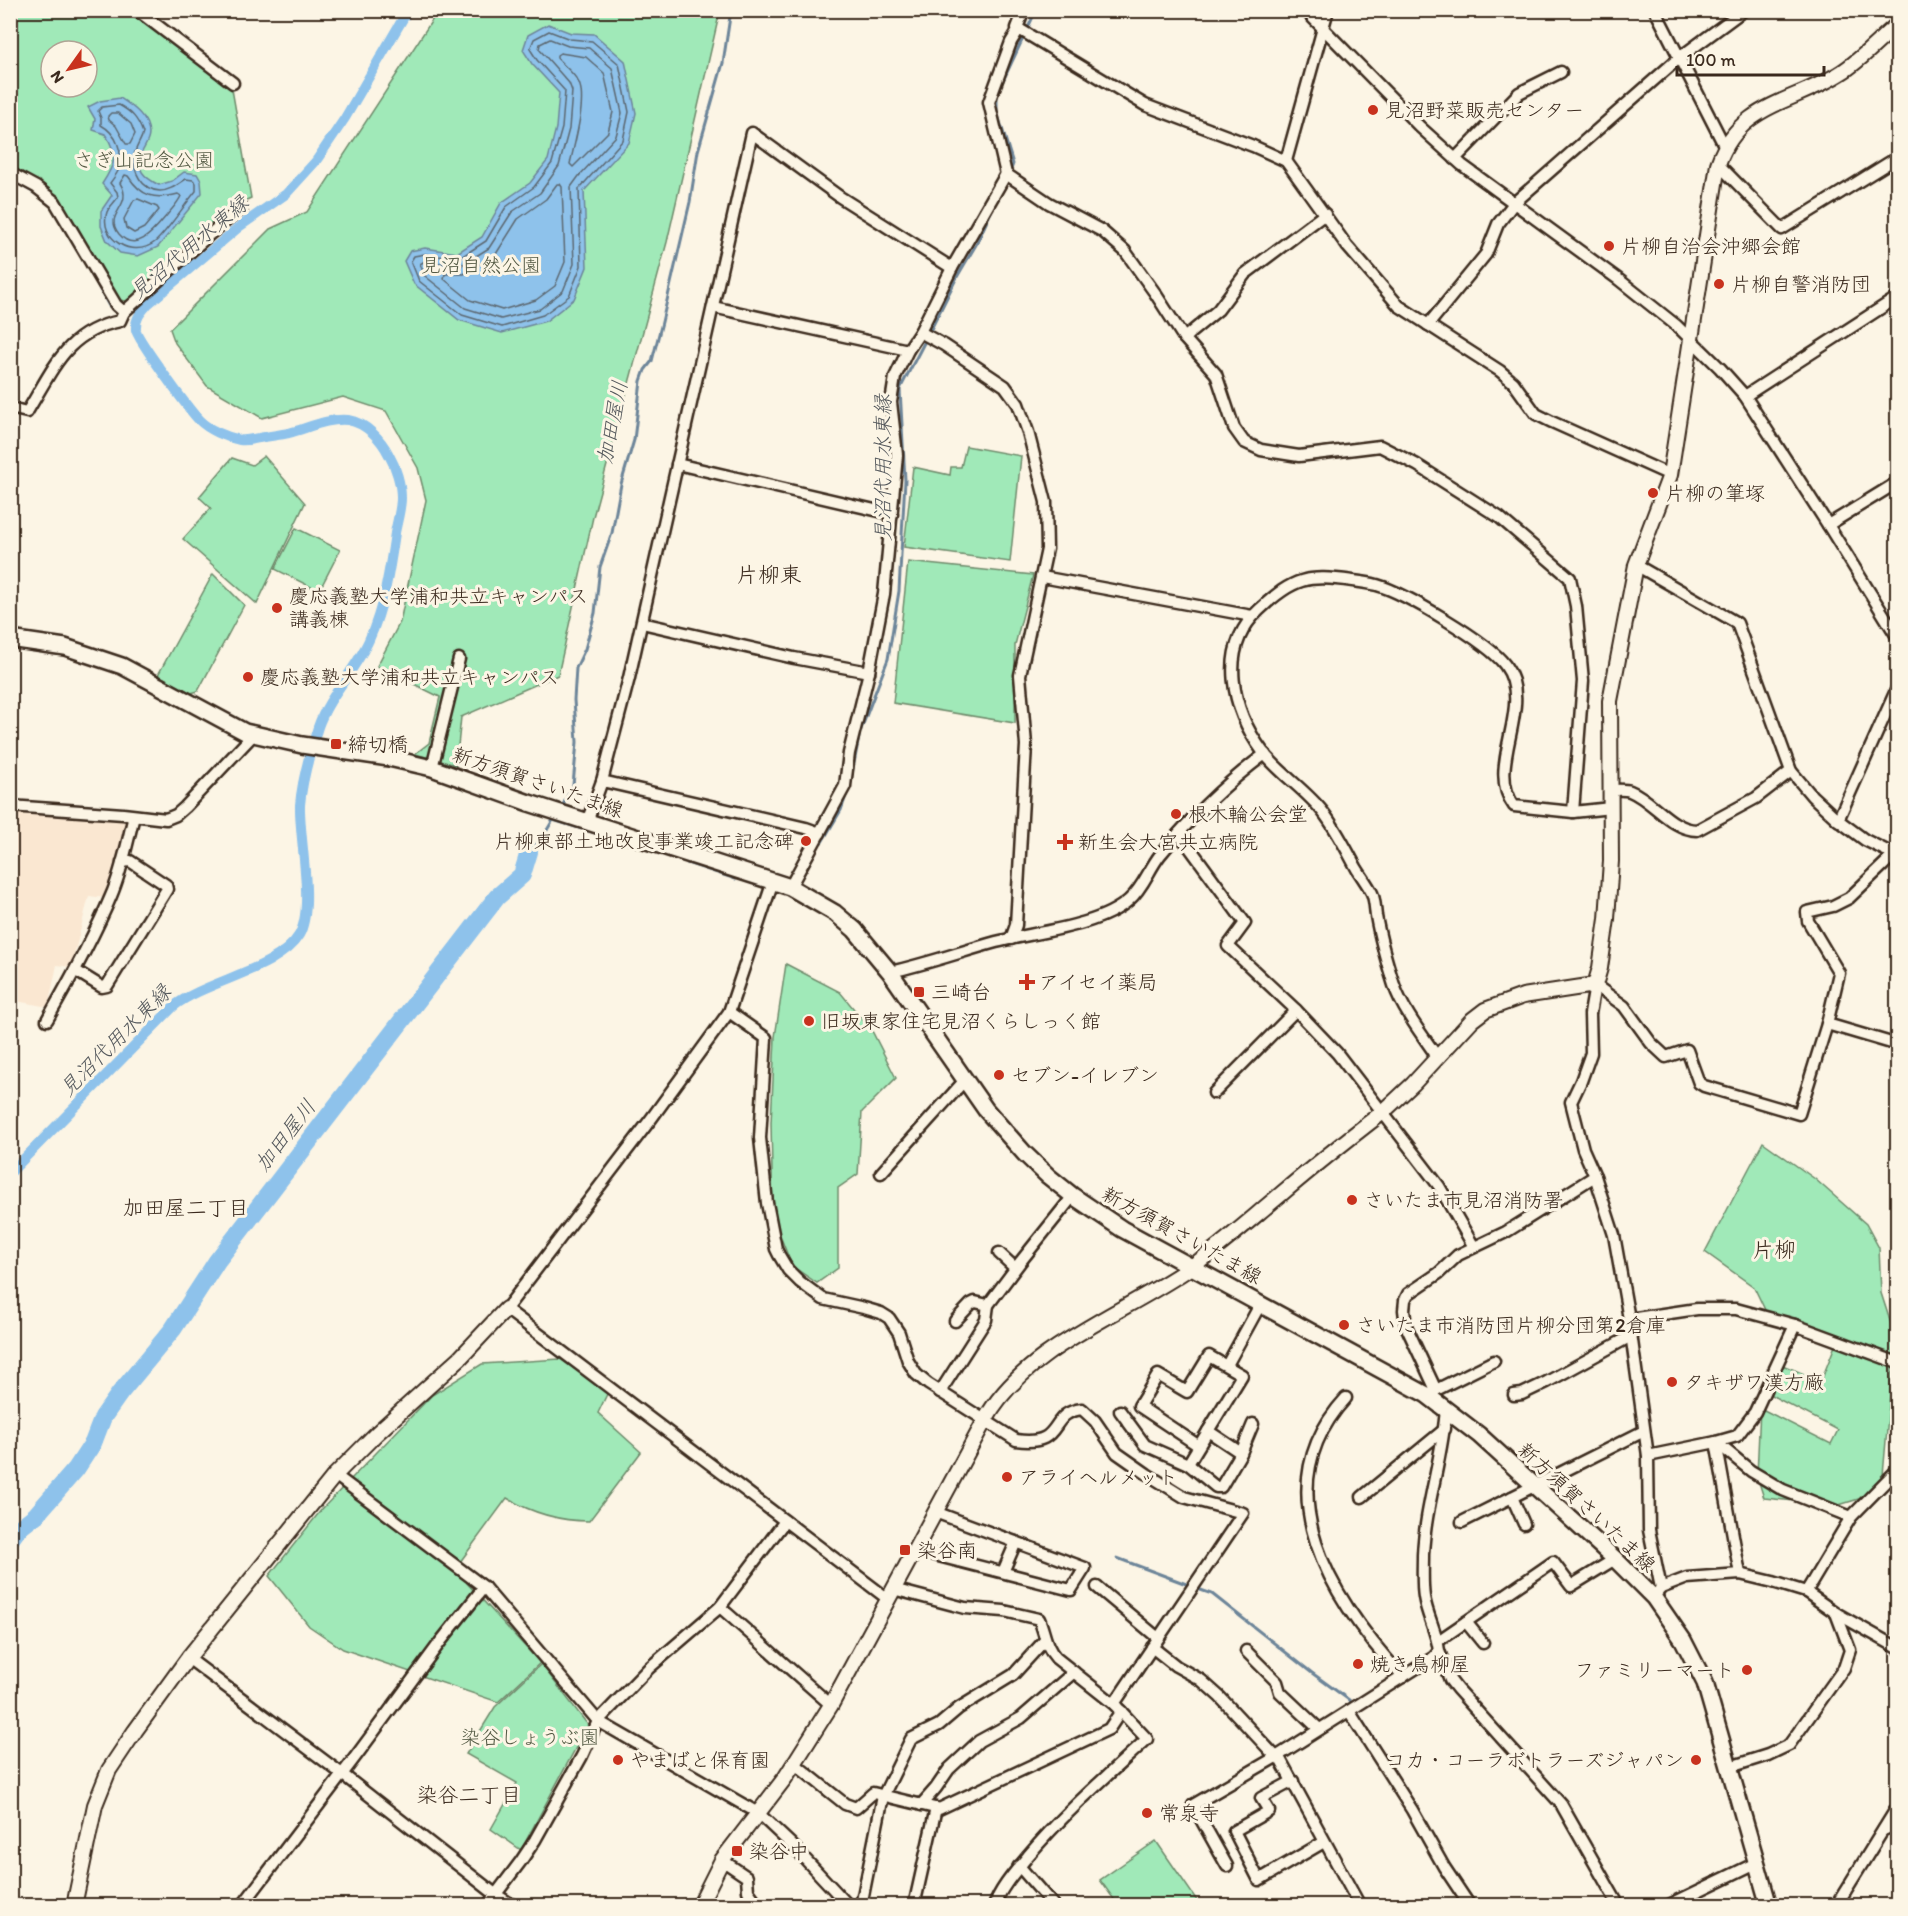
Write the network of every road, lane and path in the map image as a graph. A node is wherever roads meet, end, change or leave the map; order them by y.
1 (137, 10) edge
2 (1024, 10) edge
3 (1305, 10) edge
4 (1328, 10) edge
5 (1655, 10) edge
6 (1744, 10) edge
7 (1898, 24) edge
8 (1017, 28) dead end
9 (1323, 30) junction
10 (1679, 58) junction
11 (1561, 72) dead end
12 (233, 83) dead end
13 (1724, 145) junction
14 (1898, 157) edge
15 (1455, 159) junction
16 (1286, 161) junction
17 (1718, 165) junction
18 (10, 173) edge
19 (1006, 174) junction
20 (1514, 203) junction
21 (242, 208) dead end
22 (1325, 214) junction
23 (952, 268) junction
24 (1898, 297) edge
25 (713, 307) junction
26 (124, 312) junction
27 (1428, 325) junction
28 (920, 332) junction
29 (1184, 338) junction
30 (1691, 339) junction
31 (908, 350) junction
32 (1745, 396) junction
33 (10, 408) edge
34 (677, 464) junction
35 (1670, 475) junction
36 (1898, 482) edge
37 (892, 514) junction
38 (1828, 525) junction
39 (1636, 565) junction
40 (1042, 577) junction
41 (1252, 616) junction
42 (642, 623) junction
43 (1898, 638) edge
44 (10, 639) edge
45 (459, 659) dead end
46 (869, 672) junction
47 (1898, 686) edge
48 (254, 734) junction
49 (1265, 754) junction
50 (432, 768) junction
51 (1791, 771) junction
52 (602, 781) junction
53 (1611, 790) junction
54 (10, 806) edge
55 (1611, 808) junction
56 (1573, 812) junction
57 (134, 816) junction
58 (1838, 820) junction
59 (587, 822) junction
60 (820, 833) junction
61 (1179, 833) junction
62 (1896, 853) edge
63 (123, 862) junction
64 (773, 881) junction
65 (790, 887) junction
66 (1011, 939) junction
67 (75, 971) junction
68 (890, 972) junction
69 (1595, 985) junction
70 (1296, 1010) junction
71 (729, 1012) junction
72 (47, 1020) dead end
73 (1827, 1024) junction
74 (1898, 1045) edge
75 (1438, 1059) junction
76 (965, 1080) junction
77 (1214, 1092) dead end
78 (1383, 1112) junction
79 (881, 1173) dead end
80 (1595, 1176) junction
81 (1073, 1196) junction
82 (1474, 1247) junction
83 (999, 1252) dead end
84 (1191, 1267) junction
85 (1015, 1268) junction
86 (1261, 1303) junction
87 (988, 1305) junction
88 (506, 1309) junction
89 (1629, 1319) junction
90 (955, 1321) dead end
91 (1795, 1324) junction
92 (1631, 1336) junction
93 (1494, 1361) dead end
94 (1898, 1363) edge
95 (1227, 1365) junction
96 (940, 1392) junction
97 (1432, 1392) junction
98 (1514, 1395) dead end
99 (1346, 1398) dead end
100 (1446, 1408) junction
101 (1120, 1411) dead end
102 (985, 1420) junction
103 (1253, 1424) dead end
104 (1445, 1429) junction
105 (1208, 1431) junction
106 (1644, 1431) junction
107 (1716, 1442) junction
108 (1199, 1446) junction
109 (1241, 1453) junction
110 (1648, 1456) junction
111 (1188, 1464) junction
112 (1898, 1468) edge
113 (335, 1475) junction
114 (1534, 1485) junction
115 (1362, 1497) dead end
116 (1512, 1497) junction
117 (935, 1512) junction
118 (1851, 1517) junction
119 (785, 1521) junction
120 (1462, 1522) dead end
121 (1524, 1524) dead end
122 (1016, 1542) junction
123 (915, 1550) junction
124 (1615, 1560) junction
125 (1003, 1572) junction
126 (1740, 1574) junction
127 (484, 1587) junction
128 (1097, 1587) dead end
129 (1657, 1593) junction
130 (1806, 1593) junction
131 (891, 1594) junction
132 (720, 1607) junction
133 (1836, 1612) junction
134 (1466, 1622) junction
135 (1045, 1640) junction
136 (1155, 1642) junction
137 (1483, 1643) dead end
138 (1438, 1646) junction
139 (1898, 1648) edge
140 (1246, 1652) dead end
141 (188, 1658) junction
142 (1074, 1672) junction
143 (1403, 1677) junction
144 (831, 1705) junction
145 (1118, 1708) junction
146 (1349, 1710) junction
147 (598, 1721) junction
148 (1319, 1730) junction
149 (1276, 1757) junction
150 (795, 1764) junction
151 (1730, 1767) junction
152 (342, 1774) junction
153 (1293, 1781) junction
154 (883, 1796) junction
155 (921, 1804) junction
156 (1898, 1806) edge
157 (936, 1808) junction
158 (758, 1813) junction
159 (1898, 1825) edge
160 (1883, 1831) junction
161 (1324, 1842) junction
162 (722, 1860) junction
163 (1758, 1862) junction
164 (1019, 1866) junction
165 (1227, 1866) dead end
166 (495, 1894) junction
167 (1688, 1901) edge
168 (74, 1905) edge
169 (242, 1905) edge
170 (487, 1905) edge
171 (514, 1905) edge
172 (699, 1905) edge
173 (759, 1905) edge
174 (849, 1905) edge
175 (861, 1905) edge
176 (914, 1905) edge
177 (994, 1905) edge
178 (1054, 1905) edge
179 (1360, 1905) edge
180 (1470, 1905) edge
181 (1619, 1905) edge
182 (1667, 1905) edge
183 (1769, 1905) edge
184 (1836, 1905) edge

1 - 12 street
2 - 8 street
3 - 9 street
4 - 9 street
5 - 10 street
6 - 10 street
7 - 13 street
9 - 15 street
9 - 16 street
10 - 13 street
10 - 20 street
11 - 15 street
13 - 17 street
14 - 17 street
15 - 20 street
16 - 19 street
16 - 22 street
17 - 30 street
18 - 26 street
19 - 23 street
19 - 29 street
20 - 27 street
20 - 30 street
21 - 26 street
22 - 27 street
22 - 29 street
23 - 25 street
23 - 28 street
24 - 32 street
25 - 31 street
25 - 34 street
26 - 33 street
27 - 35 street
28 - 31 street
28 - 40 street
29 - 56 street
30 - 32 street
30 - 35 street
31 - 37 street
32 - 38 street
34 - 37 street
34 - 42 street
35 - 39 street
36 - 38 street
37 - 46 street
38 - 43 street
39 - 51 street
39 - 53 street
40 - 41 street
40 - 66 street
41 - 49 street
41 - 56 street
42 - 46 street
42 - 52 street
44 - 48 main road, 新方須賀さいたま線
45 - 50 street
46 - 60 street
47 - 58 street
48 - 50 main road, 新方須賀さいたま線
48 - 57 street
49 - 61 street
49 - 75 street
50 - 59 main road, 新方須賀さいたま線
51 - 53 street
51 - 58 street
52 - 59 street
52 - 60 street
53 - 55 street
54 - 57 street
55 - 56 street
55 - 69 street
57 - 63 street
58 - 62 street
59 - 64 main road, 新方須賀さいたま線
60 - 65 street
61 - 66 street
61 - 70 street
62 - 73 street
63 - 67 street
63 - 67 street
64 - 65 main road, 新方須賀さいたま線
64 - 71 street
65 - 68 main road, 新方須賀さいたま線
66 - 68 street
67 - 72 street
68 - 76 main road, 新方須賀さいたま線
69 - 73 street
69 - 75 street
69 - 80 street
70 - 77 street
70 - 78 street
71 - 88 street
71 - 96 street
73 - 74 street
75 - 78 street
76 - 79 street
76 - 81 main road, 新方須賀さいたま線
78 - 82 street
78 - 84 street
80 - 82 street
80 - 89 street
81 - 84 main road, 新方須賀さいたま線
81 - 85 street
82 - 97 street
83 - 85 street
84 - 86 main road, 新方須賀さいたま線
84 - 102 street
85 - 87 street
86 - 95 street
86 - 97 main road, 新方須賀さいたま線
87 - 90 street
87 - 96 street
88 - 113 street
88 - 119 street
89 - 91 street
89 - 92 street
91 - 94 street
91 - 107 street
92 - 98 street
92 - 106 street
93 - 97 street
95 - 105 street
95 - 108 street
96 - 102 street
97 - 100 main road, 新方須賀さいたま線
99 - 143 street
100 - 104 street
100 - 114 main road, 新方須賀さいたま線
101 - 111 street
102 - 117 street
102 - 136 street
103 - 109 street
104 - 115 street
104 - 138 street
105 - 108 street
105 - 109 street
106 - 110 street
106 - 114 street
107 - 110 street
107 - 118 street
107 - 126 street
108 - 111 street
109 - 111 street
110 - 129 street
112 - 118 street
113 - 127 street
113 - 141 street
114 - 116 street
114 - 124 main road, 新方須賀さいたま線
116 - 120 street
116 - 121 street
117 - 122 street
117 - 123 street
118 - 130 street
119 - 131 street
119 - 132 street
122 - 125 street
122 - 125 street
123 - 125 street
123 - 131 street
124 - 129 main road, 新方須賀さいたま線
124 - 134 street
126 - 129 street
126 - 130 street
127 - 147 street
127 - 152 street
128 - 136 street
129 - 151 main road, 新方須賀さいたま線
130 - 133 street
131 - 135 street
131 - 144 street
132 - 144 street
132 - 147 street
133 - 139 street
133 - 151 street
134 - 137 street
134 - 138 street
135 - 142 street
135 - 154 street
136 - 145 street
136 - 149 street
138 - 143 street
138 - 181 street
140 - 148 street
141 - 152 street
141 - 168 street
142 - 145 street
142 - 155 street
143 - 146 street
144 - 150 street
145 - 157 street
145 - 164 street
146 - 148 street
146 - 180 street
147 - 158 street
147 - 166 street
148 - 149 street
149 - 153 street
149 - 165 street
150 - 154 street
150 - 158 street
151 - 163 main road, 新方須賀さいたま線
152 - 166 street
152 - 169 street
153 - 161 street
153 - 161 street
154 - 155 street
154 - 175 street
155 - 157 street
156 - 160 street
157 - 176 street
158 - 162 street
158 - 174 street
159 - 160 street
160 - 184 street
161 - 179 street
162 - 172 street
162 - 173 street
163 - 167 street
163 - 183 main road, 新方須賀さいたま線
164 - 177 street
164 - 178 street
166 - 170 street
166 - 171 street
167 - 182 street

